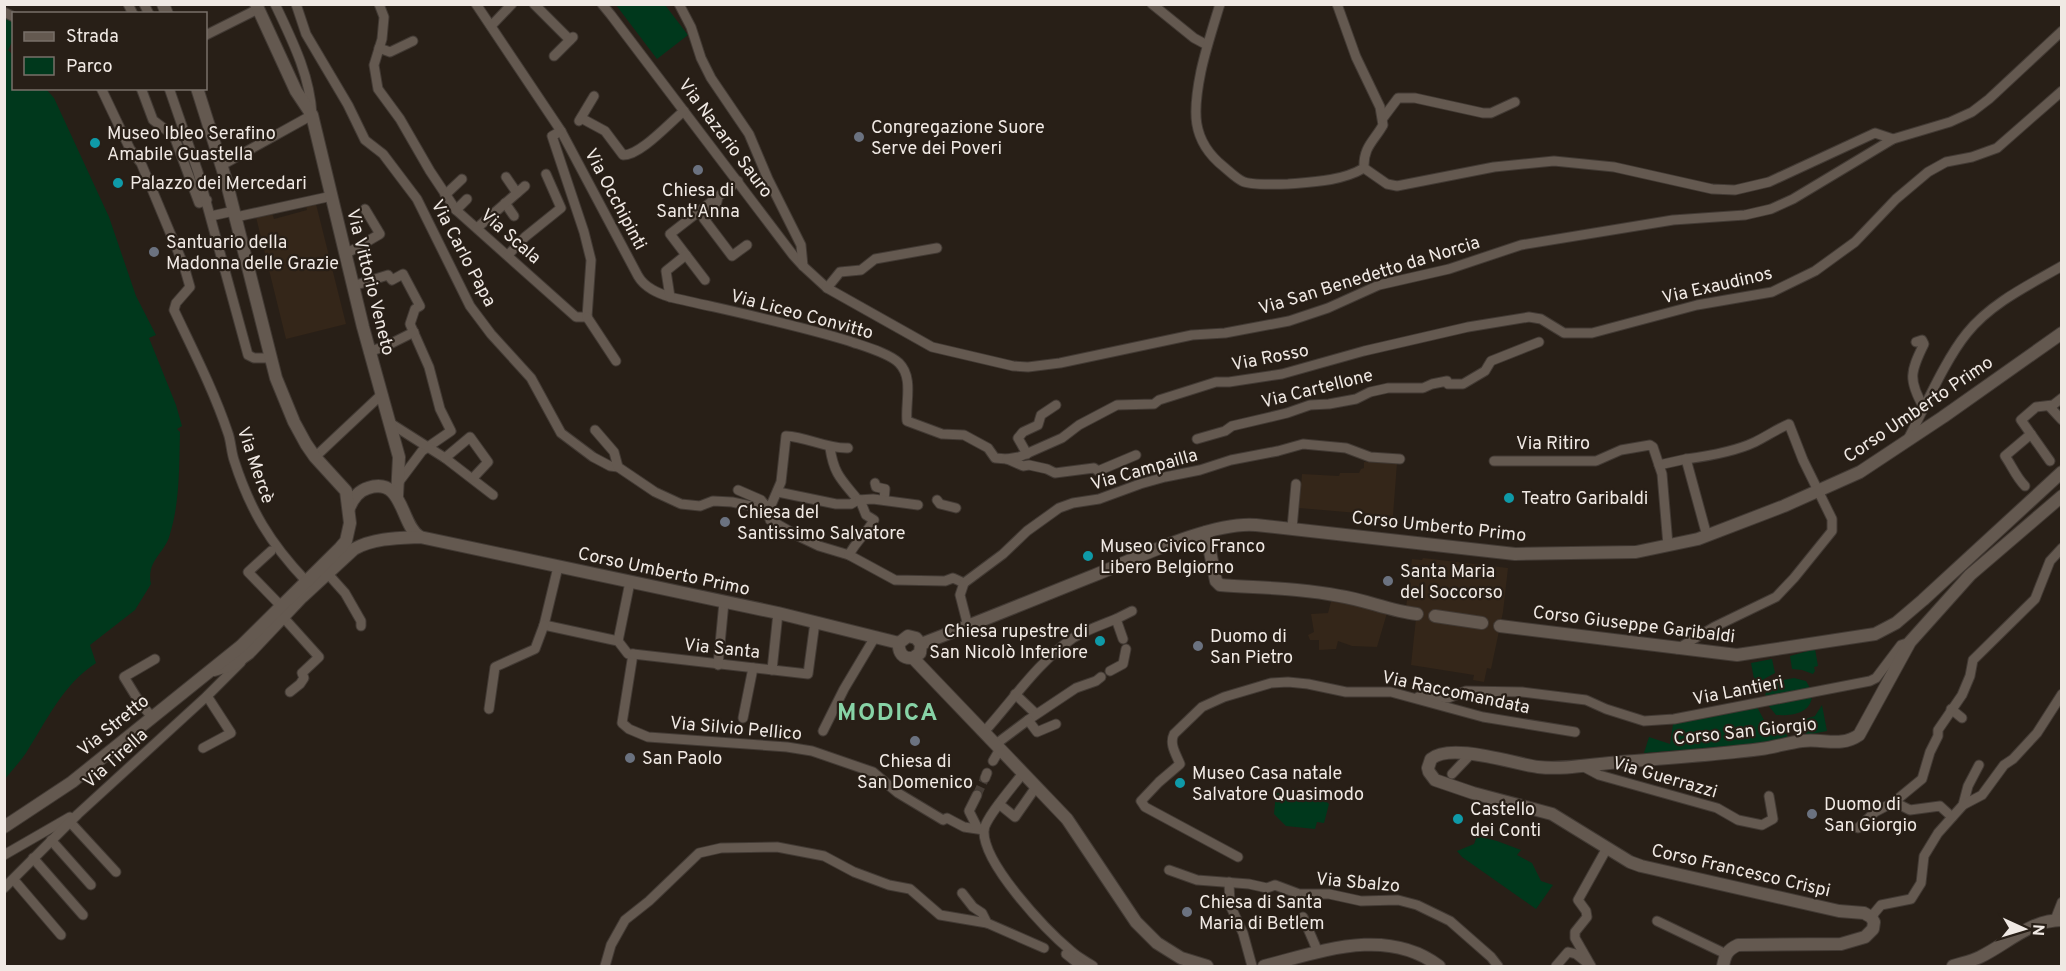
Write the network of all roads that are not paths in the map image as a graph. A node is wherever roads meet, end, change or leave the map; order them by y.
1 (275, 4) edge
2 (296, 4) edge
3 (379, 4) edge
4 (476, 4) edge
5 (512, 4) edge
6 (534, 4) edge
7 (679, 4) edge
8 (1152, 4) edge
9 (1220, 4) edge
10 (1337, 4) edge
11 (603, 5) edge
12 (257, 7) edge
13 (491, 26) junction
14 (2061, 31) edge
15 (207, 34) edge
16 (306, 34) junction
17 (292, 40) junction
18 (413, 41) dead end
19 (1207, 45) junction
20 (379, 48) junction
21 (554, 56) dead end
22 (102, 90) edge
23 (142, 90) edge
24 (170, 90) edge
25 (198, 90) edge
26 (2061, 91) edge
27 (594, 96) dead end
28 (1515, 102) dead end
29 (684, 111) junction
30 (312, 115) junction
31 (1383, 118) junction
32 (561, 130) junction
33 (1893, 139) junction
34 (222, 165) junction
35 (1364, 168) junction
36 (546, 174) dead end
37 (506, 177) dead end
38 (462, 179) dead end
39 (738, 181) junction
40 (525, 186) dead end
41 (517, 193) junction
42 (444, 195) junction
43 (332, 196) junction
44 (718, 197) junction
45 (467, 199) dead end
46 (207, 200) junction
47 (505, 203) junction
48 (365, 209) dead end
49 (456, 210) junction
50 (235, 214) junction
51 (211, 216) junction
52 (514, 216) dead end
53 (477, 228) junction
54 (747, 245) dead end
55 (937, 248) dead end
56 (345, 254) junction
57 (508, 255) junction
58 (686, 255) junction
59 (803, 266) junction
60 (2061, 266) edge
61 (705, 280) dead end
62 (642, 283) joint
63 (353, 286) junction
64 (827, 288) junction
65 (670, 297) junction
66 (587, 317) junction
67 (414, 332) junction
68 (2061, 333) edge
69 (1539, 342) dead end
70 (1916, 342) dead end
71 (1393, 345) joint
72 (369, 352) junction
73 (270, 358) junction
74 (616, 360) dead end
75 (381, 395) junction
76 (2061, 398) edge
77 (1056, 405) dead end
78 (2049, 406) junction
79 (1924, 408) junction
80 (2061, 420) edge
81 (390, 423) junction
82 (595, 430) dead end
83 (2031, 434) junction
84 (1197, 439) dead end
85 (1907, 441) junction
86 (428, 447) junction
87 (830, 448) junction
88 (848, 448) dead end
89 (1027, 454) junction
90 (1136, 455) dead end
91 (315, 458) junction
92 (445, 458) junction
93 (1007, 459) junction
94 (1400, 459) dead end
95 (1686, 459) junction
96 (1494, 460) dead end
97 (2050, 461) dead end
98 (1659, 465) junction
99 (618, 467) junction
100 (2061, 472) edge
101 (473, 478) junction
102 (398, 483) junction
103 (875, 483) dead end
104 (1296, 484) dead end
105 (2025, 486) dead end
106 (738, 490) dead end
107 (778, 492) junction
108 (1818, 492) junction
109 (492, 495) dead end
110 (397, 496) junction
111 (2061, 496) edge
112 (859, 500) junction
113 (884, 500) junction
114 (937, 500) dead end
115 (918, 505) dead end
116 (957, 508) dead end
117 (349, 509) junction
118 (403, 510) junction
119 (769, 510) junction
120 (350, 523) junction
121 (1292, 528) junction
122 (1206, 532) junction
123 (1707, 536) junction
124 (420, 537) junction
125 (378, 541) junction
126 (1668, 545) junction
127 (2061, 548) edge
128 (271, 551) dead end
129 (849, 555) junction
130 (558, 567) junction
131 (302, 577) junction
132 (331, 577) junction
133 (630, 582) junction
134 (964, 583) junction
135 (724, 602) junction
136 (1132, 611) dead end
137 (778, 613) junction
138 (1417, 614) dead end
139 (284, 616) junction
140 (1435, 616) dead end
141 (1116, 619) junction
142 (815, 622) junction
143 (1482, 623) dead end
144 (361, 626) dead end
145 (968, 626) junction
146 (1500, 626) dead end
147 (542, 629) junction
148 (875, 637) junction
149 (1123, 639) dead end
150 (618, 641) junction
151 (1910, 642) junction
152 (899, 643) junction
153 (921, 644) junction
154 (1126, 649) dead end
155 (1677, 649) junction
156 (245, 650) junction
157 (630, 654) junction
158 (913, 658) junction
159 (155, 659) dead end
160 (234, 664) junction
161 (718, 665) junction
162 (753, 668) junction
163 (772, 670) junction
164 (207, 671) junction
165 (1110, 671) dead end
166 (1101, 677) dead end
167 (290, 692) dead end
168 (1016, 694) junction
169 (2061, 694) edge
170 (207, 696) junction
171 (1413, 698) junction
172 (489, 709) dead end
173 (1951, 709) junction
174 (152, 717) junction
175 (1031, 717) junction
176 (743, 718) dead end
177 (1962, 718) dead end
178 (1056, 724) dead end
179 (823, 731) dead end
180 (984, 732) junction
181 (1575, 732) dead end
182 (998, 747) junction
183 (203, 748) dead end
184 (1471, 754) junction
185 (993, 761) dead end
186 (1429, 763) joint
187 (1979, 765) dead end
188 (1582, 766) junction
189 (1023, 773) junction
190 (1452, 774) dead end
191 (1036, 787) junction
192 (977, 795) tunnel mouth
193 (1769, 796) dead end
194 (1894, 802) junction
195 (1963, 805) junction
196 (998, 806) junction
197 (78, 814) junction
198 (1952, 817) junction
199 (70, 822) junction
200 (4, 827) edge
201 (1858, 828) dead end
202 (980, 829) junction
203 (51, 840) junction
204 (1607, 848) junction
205 (4, 855) edge
206 (1238, 857) dead end
207 (33, 858) junction
208 (1169, 870) dead end
209 (116, 872) dead end
210 (14, 880) junction
211 (1229, 882) junction
212 (91, 885) dead end
213 (4, 888) edge
214 (962, 892) dead end
215 (2061, 902) edge
216 (82, 915) dead end
217 (1036, 915) junction
218 (1303, 917) dead end
219 (1871, 917) junction
220 (1657, 921) dead end
221 (987, 922) junction
222 (2060, 922) edge
223 (61, 935) dead end
224 (1050, 948) junction
225 (1318, 952) junction
226 (1724, 960) edge
227 (1589, 964) edge
228 (605, 966) edge
229 (1082, 966) edge
230 (1093, 966) edge
231 (1207, 966) edge
232 (1252, 966) edge
233 (1265, 966) edge
234 (1439, 966) edge
235 (1498, 966) edge
236 (1556, 966) edge
237 (1953, 966) edge

1 - 17 street, Via Vittorio Veneto
2 - 16 street, Via Carlo Papa
3 - 20 street, Via Scala
4 - 13 street, Via Occhipinti
5 - 13 street
6 - 21 street
7 - 59 street
8 - 19 street
9 - 19 street
10 - 31 street
11 - 29 street, Via Nazario Sauro
12 - 15 street
12 - 30 street, Via Vittorio Veneto
13 - 32 street, Via Occhipinti
14 - 33 street, Via San Benedetto da Norcia
16 - 17 street
16 - 99 street, Via Carlo Papa
17 - 30 street, Via Vittorio Veneto
18 - 20 street
19 - 35 street
20 - 42 street, Via Scala
22 - 131 street, Via Mercè
23 - 46 street
24 - 46 street
25 - 34 street
26 - 71 street, Via Exaudinos
27 - 29 street
28 - 31 street
29 - 39 street, Via Nazario Sauro
30 - 34 street
30 - 43 street, Via Vittorio Veneto
31 - 35 street
32 - 62 street, Via Occhipinti
32 - 66 street
33 - 35 street
33 - 64 street, Via San Benedetto da Norcia
34 - 50 street
36 - 57 street
37 - 41 street
38 - 42 street
39 - 44 street
39 - 59 street, Via Nazario Sauro
40 - 41 street
41 - 47 street
42 - 49 street, Via Scala
43 - 50 street
43 - 56 street, Via Vittorio Veneto
44 - 54 street
44 - 58 street
45 - 49 street
46 - 51 street
47 - 52 street
47 - 53 street
48 - 56 street
49 - 53 street, Via Scala
50 - 51 street
50 - 73 street
51 - 73 street
53 - 57 street, Via Scala
55 - 64 street
56 - 63 street, Via Vittorio Veneto
57 - 66 street, Via Scala
58 - 61 street
58 - 65 street
59 - 64 street, Via Nazario Sauro
60 - 79 street
62 - 65 street, Via Liceo Convitto
63 - 67 street
63 - 72 street, Via Vittorio Veneto
65 - 93 street, Via Liceo Convitto
66 - 74 street, Via Scala
67 - 72 street
67 - 86 street
68 - 85 street, Corso Umberto Primo
69 - 84 street, Via Cartellone
70 - 79 street
71 - 89 street, Via Rosso
72 - 75 street, Via Vittorio Veneto
73 - 91 street
75 - 81 street, Via Vittorio Veneto
75 - 91 street
76 - 78 street
77 - 89 street
78 - 80 street
78 - 83 street
79 - 85 street
81 - 86 street
81 - 102 street, Via Vittorio Veneto
82 - 99 street
83 - 97 street
83 - 105 street
85 - 108 street, Corso Umberto Primo
86 - 92 street
86 - 102 street
87 - 88 street
87 - 107 street
87 - 112 street
89 - 93 street
90 - 93 street, Via Liceo Convitto
91 - 117 street
92 - 101 street
92 - 101 street
94 - 134 street, Via Campailla
95 - 98 street
95 - 108 street
95 - 123 street
96 - 98 street, Via Ritiro
98 - 126 street
99 - 119 street, Via Carlo Papa
100 - 155 street, Corso Giuseppe Garibaldi
101 - 109 street
102 - 110 street, Via Vittorio Veneto
103 - 113 street
104 - 121 street
106 - 119 street
107 - 112 street
107 - 119 street
108 - 123 street, Corso Umberto Primo
108 - 155 street
110 - 117 street
110 - 118 street
111 - 151 street, Corso San Giorgio
112 - 113 street
112 - 129 street
113 - 115 street
114 - 116 street
117 - 120 street
118 - 124 street
118 - 125 street
119 - 129 street
120 - 125 street
120 - 131 street
121 - 122 street, Corso Umberto Primo
121 - 126 street, Corso Umberto Primo
122 - 138 street
122 - 145 street, Corso Umberto Primo
123 - 126 street, Corso Umberto Primo
124 - 125 street, Corso Umberto Primo
124 - 130 street, Corso Umberto Primo
125 - 132 street
127 - 173 street
128 - 139 street
129 - 134 street
130 - 133 street, Corso Umberto Primo
130 - 147 street
131 - 139 street
132 - 139 street
132 - 144 street
133 - 135 street, Corso Umberto Primo
133 - 150 street
134 - 145 street
135 - 137 street, Corso Umberto Primo
135 - 161 street
136 - 141 street
137 - 142 street, Corso Umberto Primo
137 - 163 street
139 - 156 street
139 - 167 street
140 - 143 street
141 - 149 street
141 - 168 street
142 - 148 street, Corso Umberto Primo
142 - 163 street, Via Santa
145 - 153 street, Corso Umberto Primo
146 - 155 street, Corso Giuseppe Garibaldi
147 - 150 street
147 - 172 street
148 - 152 street, Corso Umberto Primo
148 - 179 street
150 - 157 street
151 - 171 street, Via Lantieri
151 - 188 street, Corso San Giorgio
152 - 153 street
152 - 158 street
153 - 158 street
154 - 165 street
156 - 160 street
156 - 164 street, Via Stretto
156 - 170 street, Via Tirella
157 - 161 street, Via Santa
157 - 202 street, Via Silvio Pellico
158 - 180 street
159 - 174 street
160 - 164 street
160 - 170 street
161 - 162 street, Via Santa
162 - 163 street, Via Santa
162 - 176 street
164 - 174 street, Via Stretto
166 - 175 street
168 - 175 street
168 - 180 street
169 - 195 street
170 - 183 street
170 - 197 street, Via Tirella
171 - 181 street, Via Raccomandata
171 - 206 street, Via Raccomandata
173 - 177 street
173 - 194 street
174 - 200 street, Via Stretto
175 - 178 street
175 - 182 street
180 - 182 street
182 - 185 street
182 - 189 street
184 - 186 street, Corso San Giorgio
184 - 188 street, Corso San Giorgio
184 - 190 street
186 - 204 street, Corso Francesco Crispi
187 - 195 street
188 - 193 street, Via Guerrazzi
189 - 191 street
189 - 196 street
191 - 196 street
191 - 231 street
192 - 202 street
194 - 198 street
194 - 201 street
195 - 198 street
196 - 202 street
197 - 199 street, Via Tirella
197 - 205 street
198 - 219 street
199 - 203 street, Via Tirella
199 - 209 street
202 - 217 street
203 - 207 street, Via Tirella
203 - 212 street
204 - 219 street, Corso Francesco Crispi
204 - 227 street
207 - 210 street, Via Tirella
207 - 216 street
208 - 211 street, Via Sbalzo
210 - 213 street, Via Tirella
210 - 223 street
211 - 232 street
211 - 235 street, Via Sbalzo
214 - 221 street
215 - 222 street
217 - 224 street
217 - 230 street
218 - 225 street
219 - 226 street
220 - 226 street
221 - 224 street
221 - 228 street
222 - 237 street
224 - 229 street
225 - 233 street
225 - 234 street
227 - 236 street

